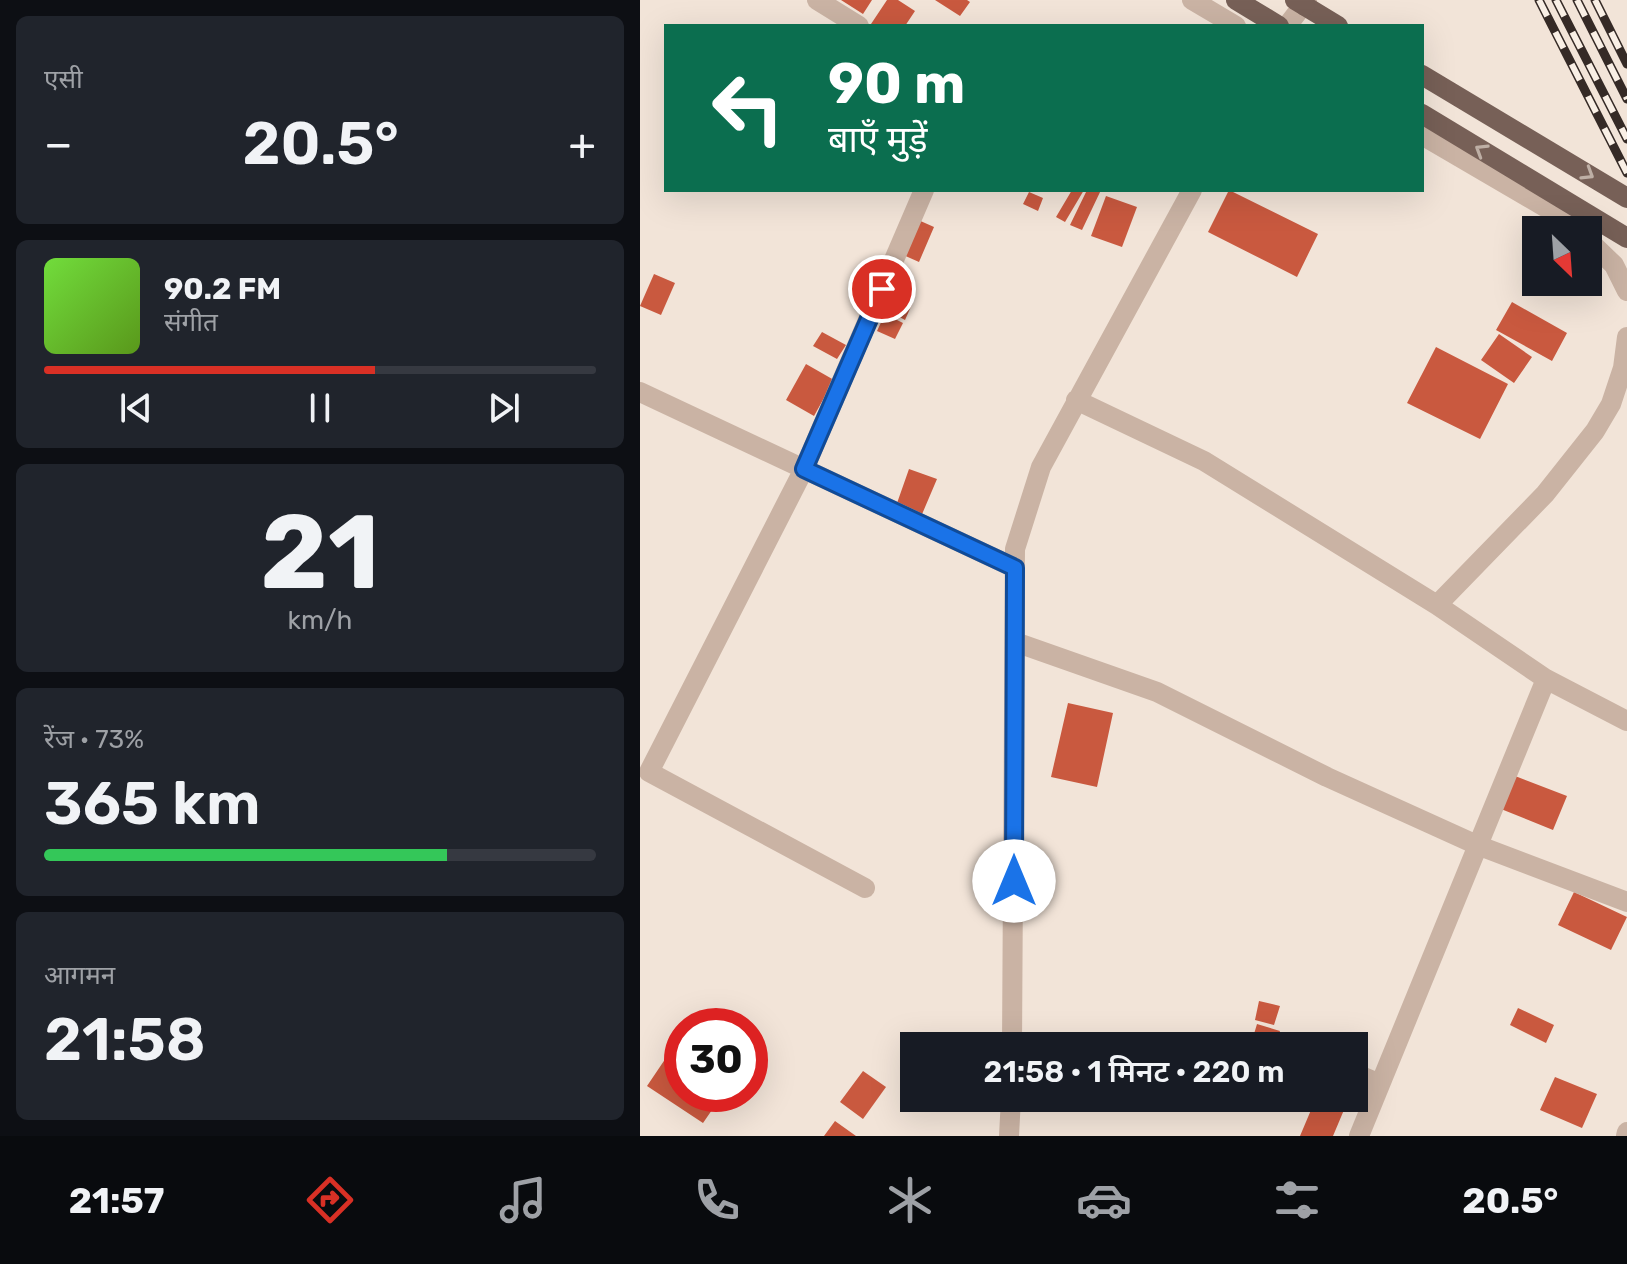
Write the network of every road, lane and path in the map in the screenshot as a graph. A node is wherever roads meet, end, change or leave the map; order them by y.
1 (817, 0) edge
2 (1192, 0) edge
3 (1236, 0) edge
4 (1295, 0) edge
5 (1307, 0) edge
6 (856, 24) edge
7 (1233, 24) edge
8 (1276, 24) edge
9 (1289, 24) edge
10 (1335, 24) edge
11 (1424, 76) edge
12 (1424, 115) edge
13 (1424, 136) edge
14 (923, 192) edge
15 (1191, 192) edge
16 (1627, 198) edge
17 (1560, 216) edge
18 (1627, 238) edge
19 (1602, 253) edge
20 (1627, 291) edge
21 (1627, 337) edge
22 (640, 392) edge
23 (1076, 400) junction
24 (804, 469) junction
25 (1015, 568) junction
26 (1437, 605) junction
27 (1015, 642) junction
28 (1546, 679) junction
29 (1627, 721) edge
30 (1477, 845) junction
31 (865, 888) dead end
32 (1627, 902) edge
33 (1012, 1032) edge
34 (1368, 1079) edge
35 (1380, 1084) junction
36 (1013, 1112) edge
37 (1015, 1134) edge
38 (1359, 1136) edge

1 - 6 street
2 - 7 street
3 - 8 main road
4 - 10 main road
5 - 9 street
11 -> 16 main road
18 -> 12 main road
13 - 17 street
14 - 24 street
15 - 23 street
19 - 20 street
21 - 26 street
22 - 24 street
23 - 25 street
23 - 26 street
24 - 25 street
24 - 31 street
25 - 27 street
26 - 28 street
27 - 30 street
27 - 33 street
28 - 29 street
28 - 30 street
30 - 32 street
30 - 35 street
34 - 35 street
35 - 38 street
36 - 37 street

